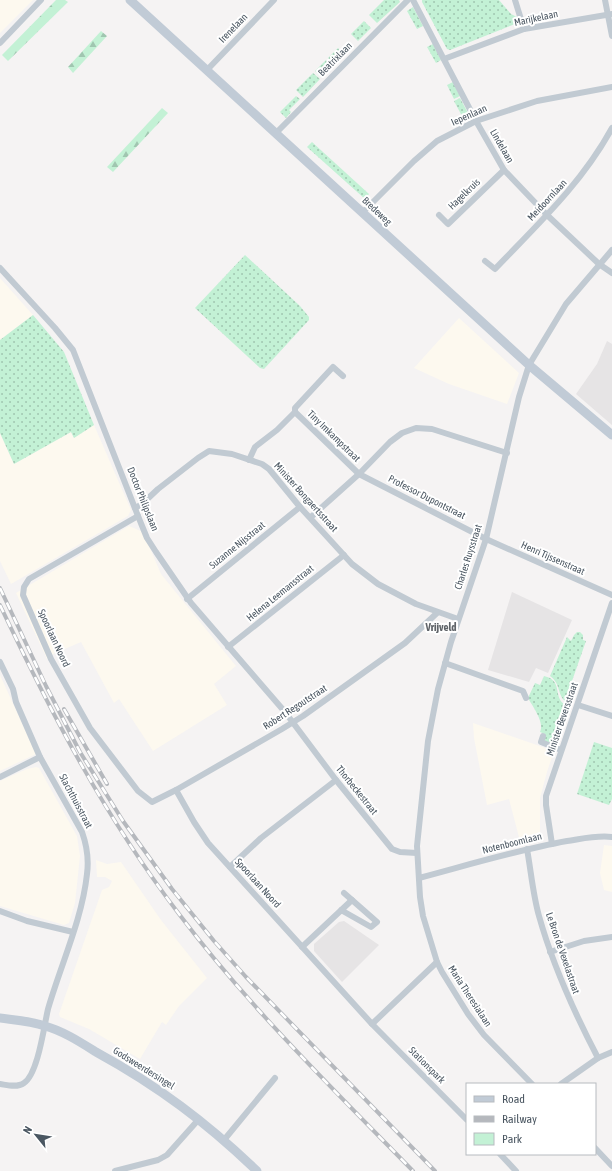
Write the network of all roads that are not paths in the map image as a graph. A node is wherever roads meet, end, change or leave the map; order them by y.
1 (41, 0) edge
2 (130, 0) edge
3 (274, 0) edge
4 (408, 0) edge
5 (413, 0) edge
6 (514, 0) edge
7 (605, 0) edge
8 (610, 14) edge
9 (524, 29) junction
10 (612, 36) edge
11 (0, 43) edge
12 (444, 59) junction
13 (207, 70) junction
14 (612, 88) edge
15 (476, 121) junction
16 (612, 128) edge
17 (276, 133) junction
18 (504, 170) junction
19 (362, 212) junction
20 (438, 215) dead end
21 (547, 215) junction
22 (612, 250) edge
23 (486, 260) dead end
24 (599, 264) junction
25 (0, 268) edge
26 (612, 273) edge
27 (529, 366) junction
28 (343, 376) dead end
29 (295, 412) junction
30 (612, 435) edge
31 (507, 453) junction
32 (249, 460) junction
33 (360, 474) junction
34 (300, 507) junction
35 (135, 508) junction
36 (138, 516) junction
37 (311, 517) junction
38 (486, 539) junction
39 (344, 555) junction
40 (612, 595) edge
41 (187, 599) junction
42 (612, 603) edge
43 (438, 613) junction
44 (458, 619) junction
45 (228, 647) junction
46 (0, 662) edge
47 (444, 663) junction
48 (526, 698) dead end
49 (578, 704) junction
50 (612, 716) edge
51 (293, 722) junction
52 (543, 736) dead end
53 (561, 750) junction
54 (40, 757) junction
55 (0, 777) edge
56 (336, 780) junction
57 (176, 790) junction
58 (152, 802) joint
59 (612, 837) edge
60 (552, 844) junction
61 (527, 849) junction
62 (417, 853) junction
63 (230, 866) junction
64 (419, 878) junction
65 (344, 892) dead end
66 (352, 900) junction
67 (341, 910) junction
68 (0, 911) edge
69 (73, 932) junction
70 (612, 937) edge
71 (302, 947) junction
72 (550, 952) junction
73 (437, 962) junction
74 (0, 1018) edge
75 (372, 1024) junction
76 (45, 1026) junction
77 (612, 1052) edge
78 (598, 1058) junction
79 (275, 1078) dead end
80 (531, 1083) edge
81 (562, 1083) edge
82 (0, 1084) edge
83 (199, 1119) junction
84 (466, 1119) edge
85 (224, 1140) junction
86 (596, 1149) edge
87 (501, 1155) edge
88 (612, 1166) edge
89 (117, 1171) edge
90 (257, 1171) edge
91 (516, 1171) edge

1 - 11 street
2 - 13 street, Bredeweg
3 - 13 street, Irenelaan
4 - 17 street, Beatrixlaan
5 - 12 street, Lindelaan
6 - 9 street
7 - 8 street
8 - 9 street, Marijkelaan
8 - 10 street
9 - 12 street, Marijkelaan
12 - 15 street, Lindelaan
13 - 17 street, Bredeweg
14 - 15 street, Iepenlaan
15 - 18 street, Lindelaan
15 - 19 street, Iepenlaan
16 - 21 street, Meidoornlaan
17 - 19 street, Bredeweg
18 - 20 street, Hagelkruis
18 - 21 street, Lindelaan
19 - 27 street, Bredeweg
21 - 23 street, Meidoornlaan
21 - 24 street, Lindelaan
22 - 24 street, Charles Ruysstraat
24 - 26 street, Lindelaan
24 - 27 street, Charles Ruysstraat
25 - 35 street, Doctor Philipslaan
27 - 30 street, Bredeweg
27 - 31 street, Charles Ruysstraat
28 - 29 street
29 - 32 street
29 - 33 street, Tiny Imkampstraat
31 - 33 street
31 - 38 street, Charles Ruysstraat
32 - 34 street, Minister Bongaertsstraat
32 - 35 street, Minister Bongaertsstraat
33 - 37 street
33 - 38 street, Professor Dupontstraat
34 - 37 street, Minister Bongaertsstraat
34 - 41 street, Suzanne Nijsstraat
35 - 36 street, Doctor Philipslaan
36 - 41 street, Doctor Philipslaan
36 - 58 street, Spoorlaan Noord
37 - 39 street, Minister Bongaertsstraat
38 - 40 street, Henri Tijssenstraat
38 - 44 street, Charles Ruysstraat
39 - 43 street, Minister Bongaertsstraat
39 - 45 street, Helena Leemansstraat
41 - 45 street, Doctor Philipslaan
42 - 49 street, Minister Beversstraat
43 - 44 street, Minister Bongaertsstraat
43 - 51 street, Robert Regoutstraat
44 - 47 street, Charles Ruysstraat
45 - 51 street, Doctor Philipslaan
46 - 54 street, Slachthuisstraat
47 - 48 street
47 - 62 street, Charles Ruysstraat
49 - 50 street
49 - 53 street, Minister Beversstraat
51 - 56 street, Thorbeckestraat
51 - 57 street, Robert Regoutstraat
52 - 53 street
53 - 60 street, Minister Beversstraat
54 - 55 street
54 - 69 street, Slachthuisstraat
56 - 62 street, Thorbeckestraat
56 - 63 street
57 - 58 street, Robert Regoutstraat
57 - 63 street, Spoorlaan Noord
59 - 60 street, Notenboomlaan
60 - 61 street, Notenboomlaan
61 - 64 street, Notenboomlaan
61 - 72 street, Le Bron de Vexelastraat
62 - 64 street, Charles Ruysstraat
63 - 71 street, Spoorlaan Noord
64 - 73 street, Maria Theresialaan
65 - 66 street
66 - 67 street
66 - 67 street
67 - 71 street
68 - 69 street
69 - 76 street, Slachthuisstraat
70 - 72 street
71 - 75 street, Spoorlaan Noord
72 - 78 street, Le Bron de Vexelastraat
73 - 75 street
73 - 80 street, Maria Theresialaan
74 - 76 street, Godsweerdersingel
75 - 84 street, Stationspark
76 - 82 street, Slachthuisstraat
76 - 83 street, Godsweerdersingel
77 - 78 street
78 - 81 street
79 - 85 street
83 - 85 street, Godsweerdersingel
83 - 89 street
85 - 90 street, Godsweerdersingel
86 - 88 street
87 - 91 street

